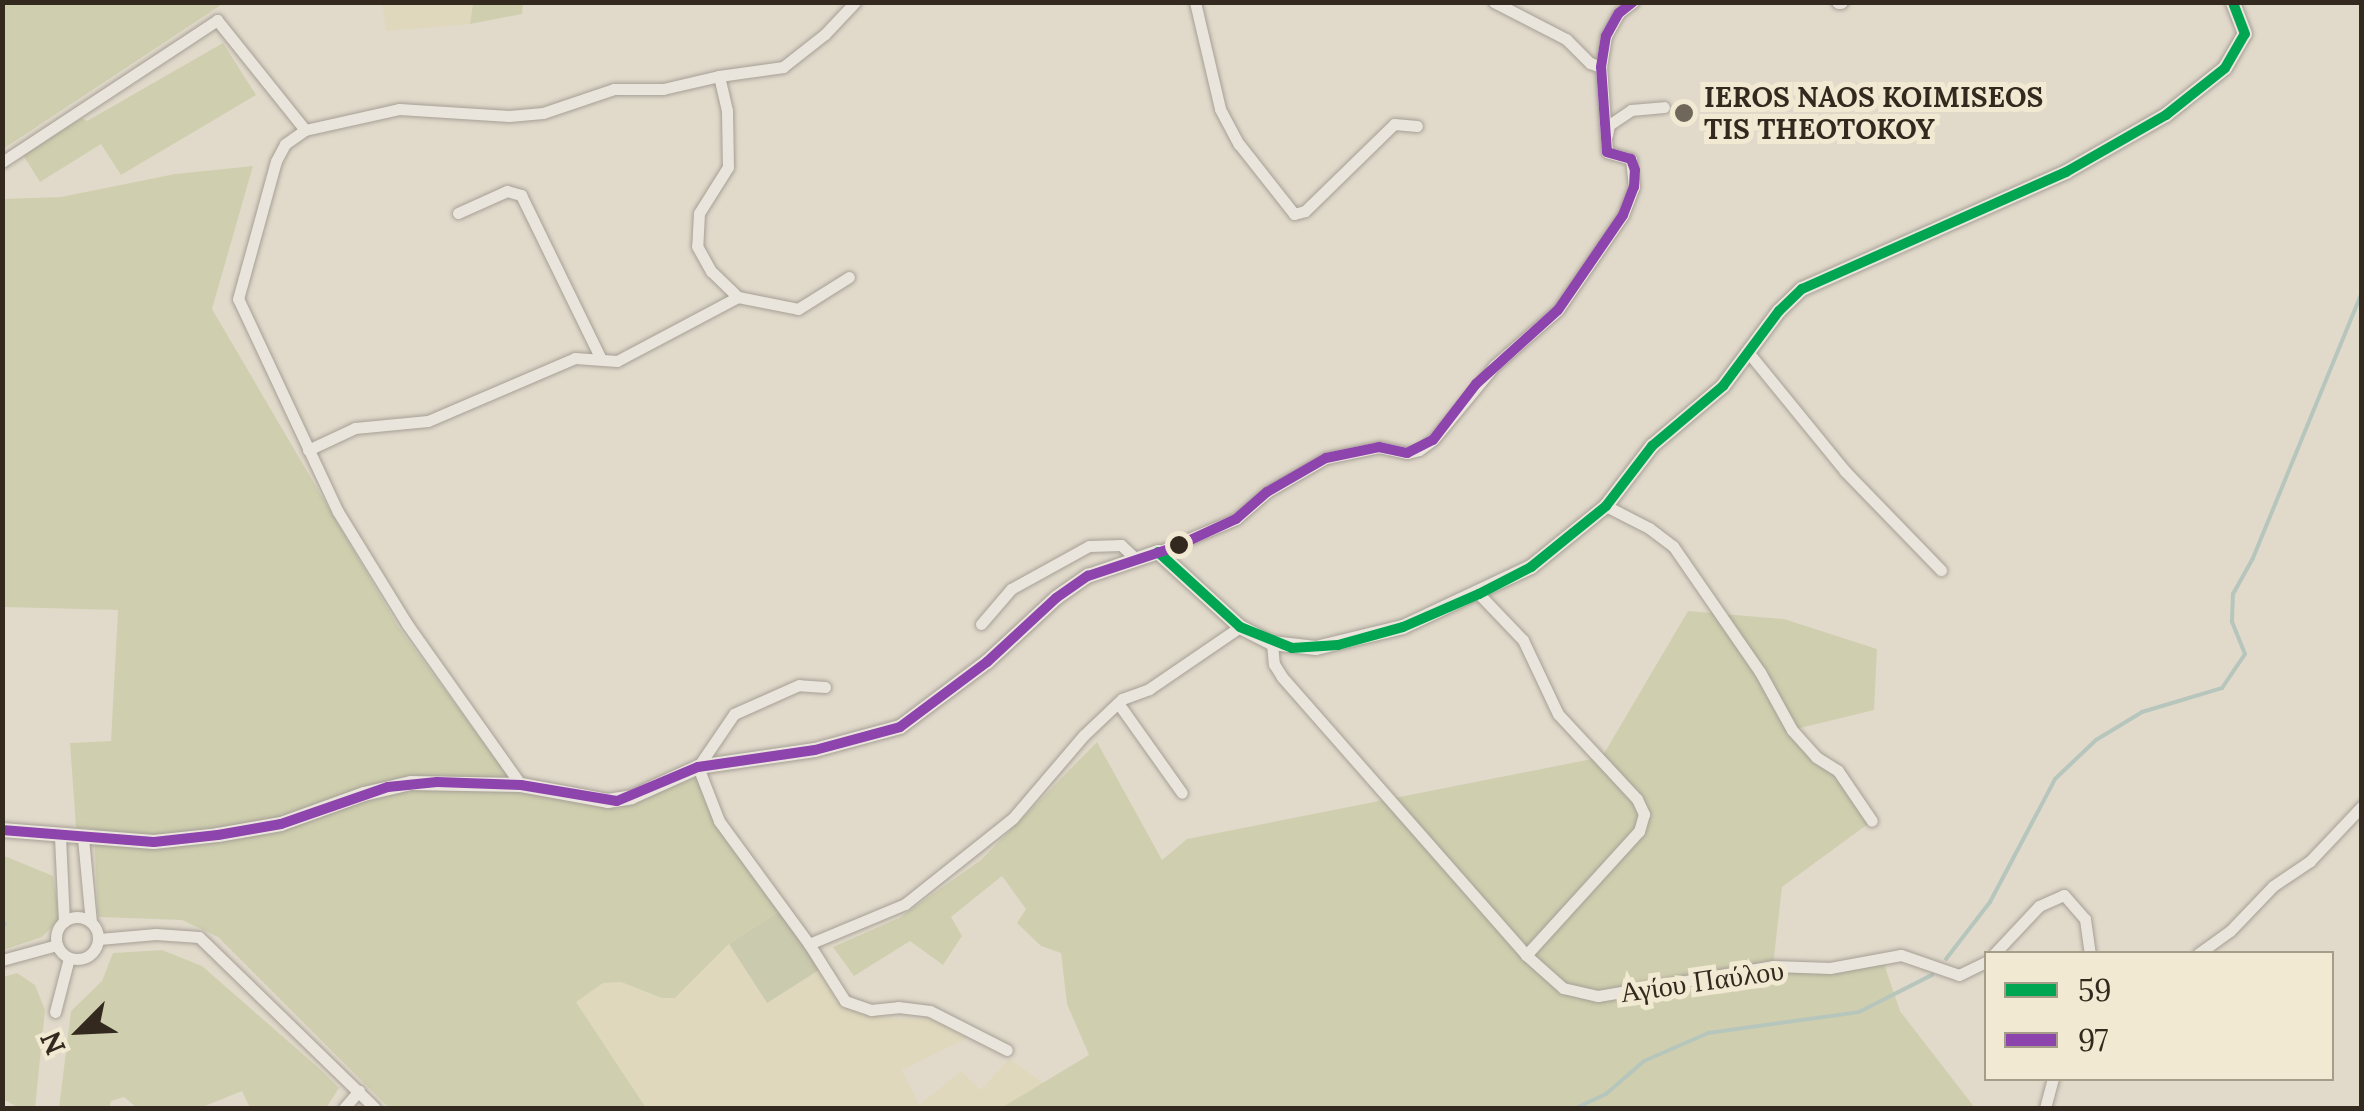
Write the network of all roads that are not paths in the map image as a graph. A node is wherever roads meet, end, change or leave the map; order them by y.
1 (855, 2) edge
2 (1195, 2) edge
3 (1494, 2) edge
4 (1632, 2) edge
5 (2232, 2) edge
6 (1601, 67) junction
7 (719, 76) junction
8 (1664, 107) dead end
9 (1417, 126) dead end
10 (305, 130) junction
11 (1605, 144) junction
12 (2, 162) edge
13 (458, 213) dead end
14 (849, 277) dead end
15 (738, 297) junction
16 (1748, 352) junction
17 (600, 359) junction
18 (308, 450) junction
19 (1606, 506) junction
20 (1158, 552) junction
21 (1134, 558) junction
22 (1941, 570) dead end
23 (1480, 594) junction
24 (981, 624) dead end
25 (1240, 626) junction
26 (1272, 643) junction
27 (825, 688) dead end
28 (1118, 703) junction
29 (698, 767) junction
30 (520, 786) junction
31 (1182, 793) dead end
32 (2362, 806) edge
33 (1872, 820) dead end
34 (2, 830) edge
35 (60, 837) junction
36 (83, 838) junction
37 (64, 922) junction
38 (91, 922) junction
39 (99, 938) junction
40 (810, 944) junction
41 (57, 945) junction
42 (1997, 951) edge
43 (2090, 951) edge
44 (2202, 951) edge
45 (1526, 955) junction
46 (68, 958) junction
47 (2, 960) edge
48 (1984, 963) edge
49 (55, 1012) dead end
50 (1007, 1050) dead end
51 (2052, 1081) edge
52 (359, 1091) junction
53 (344, 1108) edge
54 (374, 1108) edge
55 (2045, 1108) edge

1 - 7 street
2 - 9 street
3 - 6 street
4 - 6 street
5 - 16 street
6 - 11 street
7 - 10 street
7 - 15 street
8 - 11 street
10 - 12 street
10 - 18 street
11 - 20 street
13 - 17 street
14 - 15 street
15 - 17 street
16 - 19 street
16 - 22 street
17 - 18 street
18 - 30 street
19 - 23 street
19 - 33 street
20 - 21 street
20 - 25 street
21 - 24 street
21 - 29 street
23 - 26 street
23 - 45 street
25 - 26 street
25 - 28 street
26 - 45 street, Αγίου Παύλου
27 - 29 street
28 - 31 street
28 - 40 street
29 - 30 street
29 - 40 street
30 - 36 street
32 - 44 street
34 - 35 street
35 - 36 street
35 - 37 street
36 - 38 street
37 - 38 street
37 - 41 street
38 - 39 street
39 - 46 street
39 - 52 street
40 - 50 street
41 - 46 street
41 - 47 street
42 - 43 street
45 - 48 street, Αγίου Παύλου
46 - 49 street
51 - 55 street
52 - 53 street
52 - 54 street

